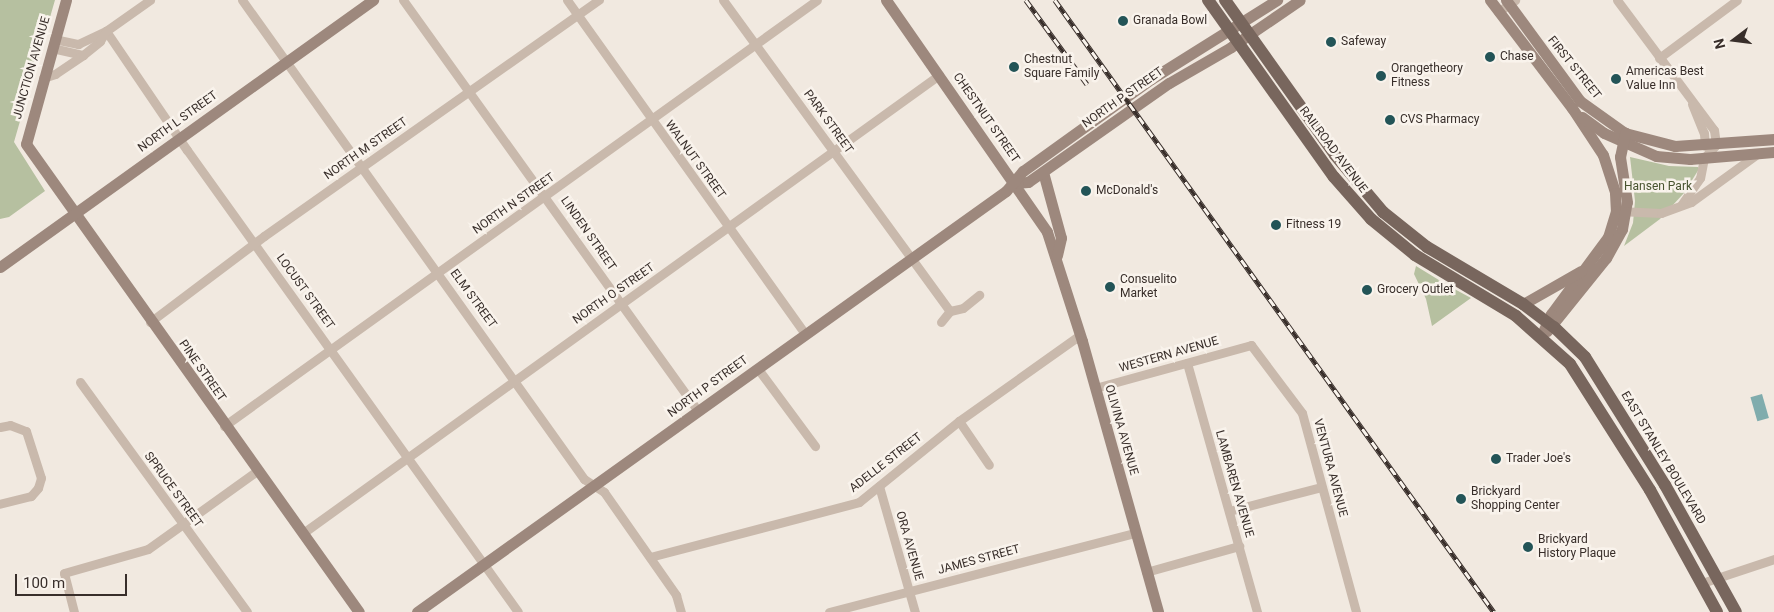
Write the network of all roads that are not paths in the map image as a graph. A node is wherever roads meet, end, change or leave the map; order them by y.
1 (66, 0) edge
2 (150, 0) edge
3 (242, 0) edge
4 (373, 0) edge
5 (403, 0) edge
6 (566, 0) edge
7 (599, 0) edge
8 (723, 0) edge
9 (817, 0) edge
10 (886, 0) edge
11 (1208, 0) edge
12 (1224, 0) edge
13 (1277, 0) edge
14 (1300, 0) edge
15 (1490, 0) edge
16 (1617, 0) edge
17 (1510, 1) edge
18 (1737, 1) edge
19 (1498, 12) junction
20 (578, 15) junction
21 (1241, 24) junction
22 (106, 31) junction
23 (1249, 34) junction
24 (1234, 37) junction
25 (53, 43) junction
26 (755, 44) junction
27 (83, 55) junction
28 (1658, 58) junction
29 (286, 61) junction
30 (939, 75) junction
31 (43, 78) junction
32 (470, 90) junction
33 (1572, 108) junction
34 (652, 121) junction
35 (180, 138) junction
36 (1624, 138) junction
37 (1774, 139) edge
38 (26, 144) joint
39 (1710, 145) junction
40 (835, 152) junction
41 (1774, 152) edge
42 (1758, 153) junction
43 (1704, 158) junction
44 (363, 167) junction
45 (1043, 172) junction
46 (1015, 183) junction
47 (547, 196) junction
48 (1682, 204) junction
49 (1621, 212) junction
50 (74, 215) junction
51 (730, 228) junction
52 (254, 244) junction
53 (1057, 256) junction
54 (912, 258) junction
55 (0, 267) edge
56 (1583, 270) junction
57 (438, 272) junction
58 (979, 295) dead end
59 (622, 304) junction
60 (1523, 304) junction
61 (950, 310) junction
62 (150, 322) junction
63 (941, 322) dead end
64 (1550, 324) junction
65 (805, 334) junction
66 (1080, 335) junction
67 (1541, 336) junction
68 (1251, 345) joint
69 (331, 349) junction
70 (1187, 363) junction
71 (758, 369) junction
72 (516, 381) junction
73 (80, 382) dead end
74 (1095, 388) junction
75 (698, 411) junction
76 (959, 421) junction
77 (224, 426) junction
78 (0, 427) edge
79 (815, 446) dead end
80 (409, 459) junction
81 (990, 465) dead end
82 (257, 471) junction
83 (594, 486) junction
84 (879, 486) junction
85 (1321, 487) junction
86 (0, 504) edge
87 (1229, 512) junction
88 (182, 523) junction
89 (1135, 532) junction
90 (303, 533) junction
91 (1239, 546) junction
92 (650, 558) junction
93 (1774, 559) edge
94 (484, 565) junction
95 (1146, 572) junction
96 (1718, 578) junction
97 (1702, 583) junction
98 (909, 592) junction
99 (74, 612) edge
100 (246, 612) edge
101 (358, 612) edge
102 (417, 612) edge
103 (518, 612) edge
104 (681, 612) edge
105 (829, 612) edge
106 (915, 612) edge
107 (1158, 612) edge
108 (1257, 612) edge
109 (1356, 612) edge
110 (1717, 612) edge
111 (1736, 612) edge

1 - 25 street, JUNCTION AVENUE
2 - 22 street
3 - 29 street, ELM STREET
4 - 29 street, NORTH L STREET
5 - 32 street, LINDEN STREET
6 - 20 street, WALNUT STREET
7 - 20 street, NORTH M STREET
8 - 26 street, PARK STREET
9 - 26 street, NORTH N STREET
10 - 30 street, CHESTNUT STREET
11 - 24 main road, RAILROAD AVENUE
12 - 21 main road, RAILROAD AVENUE
13 - 21 street, NORTH P STREET
14 - 23 street, NORTH P STREET
15 - 19 street, FIRST STREET
16 - 28 street
17 - 19 street
17 - 36 street, FIRST STREET
18 - 28 street
19 - 33 street, FIRST STREET
20 - 32 street, NORTH M STREET
20 - 34 street, WALNUT STREET
21 - 23 main road, RAILROAD AVENUE
21 - 24 street, NORTH P STREET
22 - 25 street
22 - 27 street
22 - 35 street, LOCUST STREET
23 - 24 street, NORTH P STREET
23 - 60 main road, RAILROAD AVENUE
24 - 45 street, NORTH P STREET
24 - 46 street, NORTH P STREET
24 - 67 main road, RAILROAD AVENUE
25 - 27 street
25 - 31 street, JUNCTION AVENUE
26 - 34 street, NORTH N STREET
26 - 40 street, PARK STREET
27 - 31 street
28 - 39 street
29 - 35 street, NORTH L STREET
29 - 44 street, ELM STREET
30 - 40 street, NORTH O STREET
30 - 46 street, CHESTNUT STREET
31 - 38 street, JUNCTION AVENUE
32 - 44 street, NORTH M STREET
32 - 47 street, LINDEN STREET
33 - 36 street, FIRST STREET
33 - 49 street, FIRST STREET
34 - 47 street, NORTH N STREET
34 - 51 street, WALNUT STREET
35 - 50 street, NORTH L STREET
35 - 52 street, LOCUST STREET
36 - 39 street
36 - 43 street
36 - 49 street
37 - 39 street
38 - 50 street, PINE STREET
39 - 43 street
40 - 51 street, NORTH O STREET
40 - 54 street, PARK STREET
41 - 42 street
42 - 43 street
42 - 48 street
43 - 48 street
44 - 52 street, NORTH M STREET
44 - 57 street, ELM STREET
45 - 46 street, NORTH P STREET
45 - 53 street
46 - 53 street, CHESTNUT STREET
46 - 54 street, NORTH P STREET
47 - 57 street, NORTH N STREET
47 - 59 street, LINDEN STREET
48 - 49 street
49 - 56 street
49 - 64 street
50 - 55 street, NORTH L STREET
50 - 62 street, PINE STREET
51 - 59 street, NORTH O STREET
51 - 65 street, WALNUT STREET
52 - 62 street, NORTH M STREET
52 - 69 street, LOCUST STREET
53 - 66 street, OLIVINA AVENUE
54 - 61 street, PARK STREET
54 - 65 street, NORTH P STREET
56 - 60 street
56 - 64 street
57 - 69 street, NORTH N STREET
57 - 72 street, ELM STREET
58 - 61 street
59 - 72 street, NORTH O STREET
59 - 75 street, LINDEN STREET
60 - 64 main road, RAILROAD AVENUE
61 - 63 street
62 - 77 street, PINE STREET
64 - 67 street
64 - 96 main road, EAST STANLEY BOULEVARD
65 - 71 street, NORTH P STREET
66 - 74 street, OLIVINA AVENUE
66 - 76 street, ADELLE STREET
67 - 97 main road
68 - 70 street, WESTERN AVENUE
68 - 85 street, VENTURA AVENUE
69 - 77 street, NORTH N STREET
69 - 80 street, LOCUST STREET
70 - 74 street, WESTERN AVENUE
70 - 87 street, LAMBAREN AVENUE
71 - 75 street, NORTH P STREET
71 - 79 street
72 - 80 street, NORTH O STREET
72 - 83 street, ELM STREET
73 - 88 street, SPRUCE STREET
74 - 89 street, OLIVINA AVENUE
75 - 83 street, NORTH P STREET
76 - 81 street
76 - 84 street, ADELLE STREET
77 - 82 street, PINE STREET
78 - 86 street
80 - 90 street, NORTH O STREET
80 - 94 street, LOCUST STREET
82 - 88 street
82 - 90 street, PINE STREET
83 - 92 street, ELM STREET
83 - 94 street, NORTH P STREET
84 - 92 street, ADELLE STREET
84 - 98 street, ORA AVENUE
85 - 87 street
85 - 109 street, VENTURA AVENUE
87 - 91 street, LAMBAREN AVENUE
88 - 99 street
88 - 100 street, SPRUCE STREET
89 - 95 street, OLIVINA AVENUE
89 - 98 street, JAMES STREET
90 - 101 street, PINE STREET
91 - 95 street
91 - 108 street, LAMBAREN AVENUE
92 - 104 street, ELM STREET
93 - 96 street
94 - 102 street, NORTH P STREET
94 - 103 street, LOCUST STREET
95 - 107 street, OLIVINA AVENUE
96 - 97 street
96 - 111 main road, EAST STANLEY BOULEVARD
97 - 110 main road
98 - 105 street, JAMES STREET
98 - 106 street, ORA AVENUE

